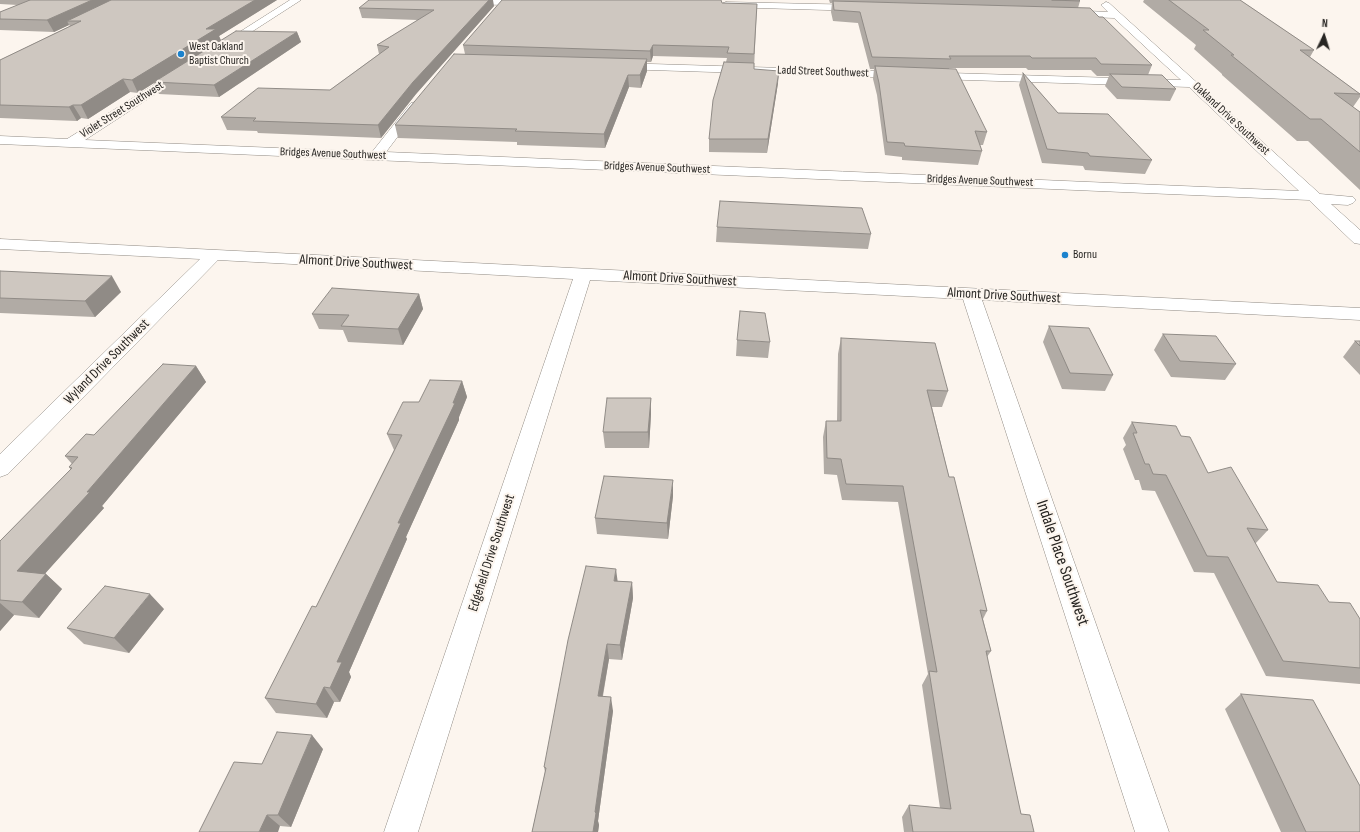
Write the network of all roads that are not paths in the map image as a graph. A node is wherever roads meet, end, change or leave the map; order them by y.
1 (296, 0) edge
2 (433, 0) edge
3 (1101, 0) edge
4 (507, 1) edge
5 (714, 4) edge
6 (872, 8) edge
7 (1054, 13) edge
8 (494, 14) edge
9 (1117, 15) junction
10 (209, 55) edge
11 (604, 66) edge
12 (190, 67) edge
13 (1192, 84) junction
14 (421, 98) edge
15 (0, 140) edge
16 (70, 143) junction
17 (376, 156) junction
18 (1314, 197) junction
19 (1354, 200) edge
20 (1360, 211) edge
21 (1360, 239) edge
22 (0, 244) edge
23 (214, 255) junction
24 (583, 274) junction
25 (971, 294) junction
26 (1360, 314) edge
27 (0, 468) edge
28 (401, 832) edge
29 (1152, 832) edge

1 - 10 street
2 - 4 street
3 - 9 street, Oakland Drive Southwest
4 - 8 street
5 - 6 street
7 - 9 street
9 - 13 street, Oakland Drive Southwest
11 - 13 street, Ladd Street Southwest
12 - 16 street, Violet Street Southwest
13 - 18 street, Oakland Drive Southwest
14 - 17 street
15 - 16 street, Bridges Avenue Southwest
16 - 17 street, Bridges Avenue Southwest
17 - 18 street, Bridges Avenue Southwest
18 - 19 street, Bridges Avenue Southwest
18 - 21 street, Oakland Drive Southwest
19 - 20 street
22 - 23 street, Almont Drive Southwest
23 - 24 street, Almont Drive Southwest
23 - 27 street, Wyland Drive Southwest
24 - 25 street, Almont Drive Southwest
24 - 28 street, Edgefield Drive Southwest
25 - 26 street, Almont Drive Southwest
25 - 29 street, Indale Place Southwest

